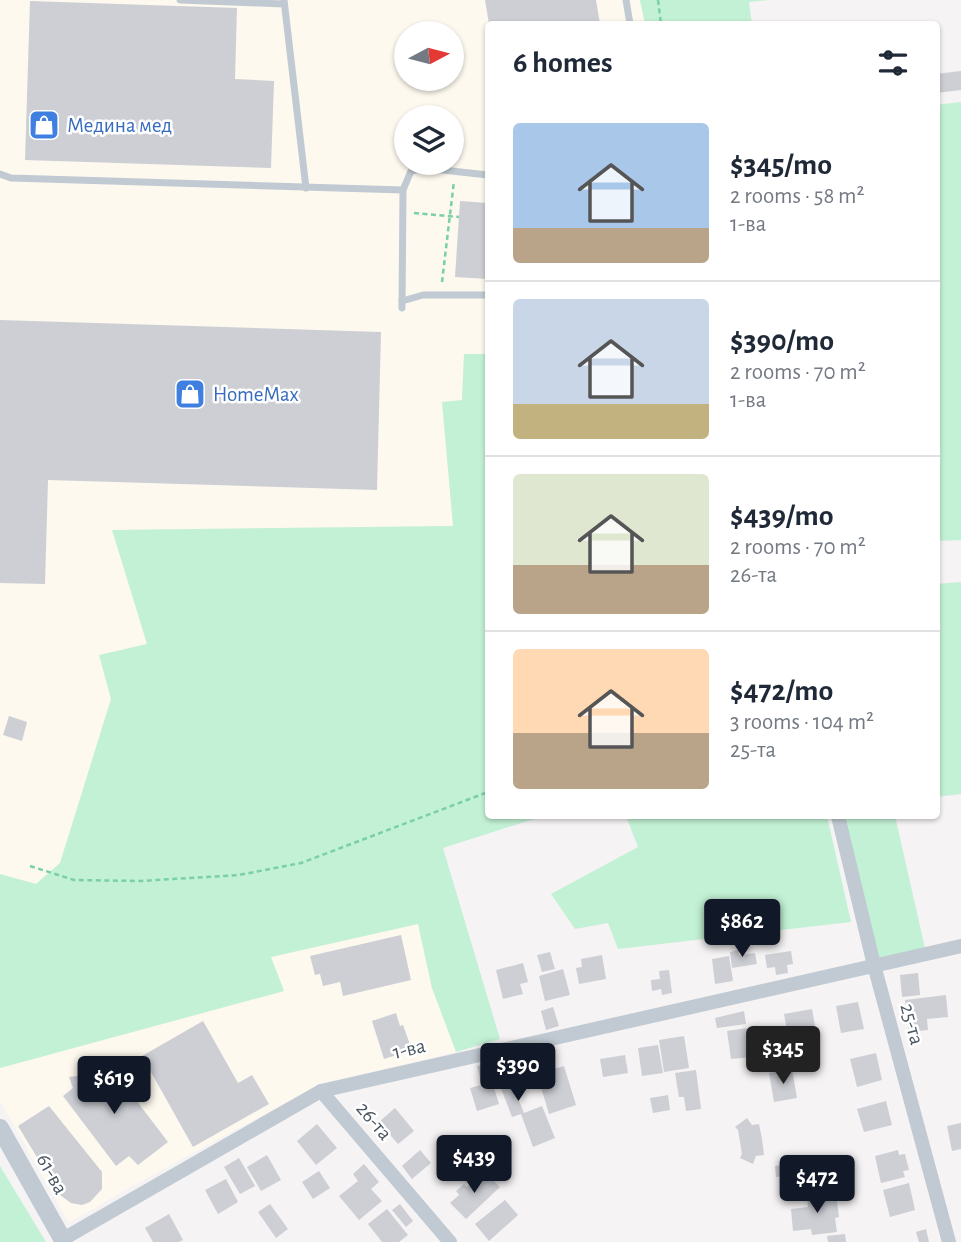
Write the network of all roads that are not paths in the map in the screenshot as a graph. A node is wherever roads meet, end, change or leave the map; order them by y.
1 (180, 0) edge
2 (626, 0) edge
3 (284, 2) edge
4 (630, 21) edge
5 (0, 174) edge
6 (485, 175) edge
7 (306, 188) junction
8 (402, 190) junction
9 (485, 295) edge
10 (839, 819) edge
11 (961, 946) edge
12 (874, 965) junction
13 (321, 1091) junction
14 (0, 1128) edge
15 (63, 1240) edge
16 (450, 1242) edge
17 (949, 1242) edge

1 - 3 lane
2 - 4 lane
3 - 7 lane
5 - 7 lane
6 - 8 lane
7 - 8 lane
8 - 9 lane
10 - 12 street, 25-та
11 - 12 street, 1-ва
12 - 13 street, 1-ва
12 - 17 street, 25-та
13 - 15 street, 1-ва
13 - 16 street, 26-та
14 - 15 street, 61-ва

